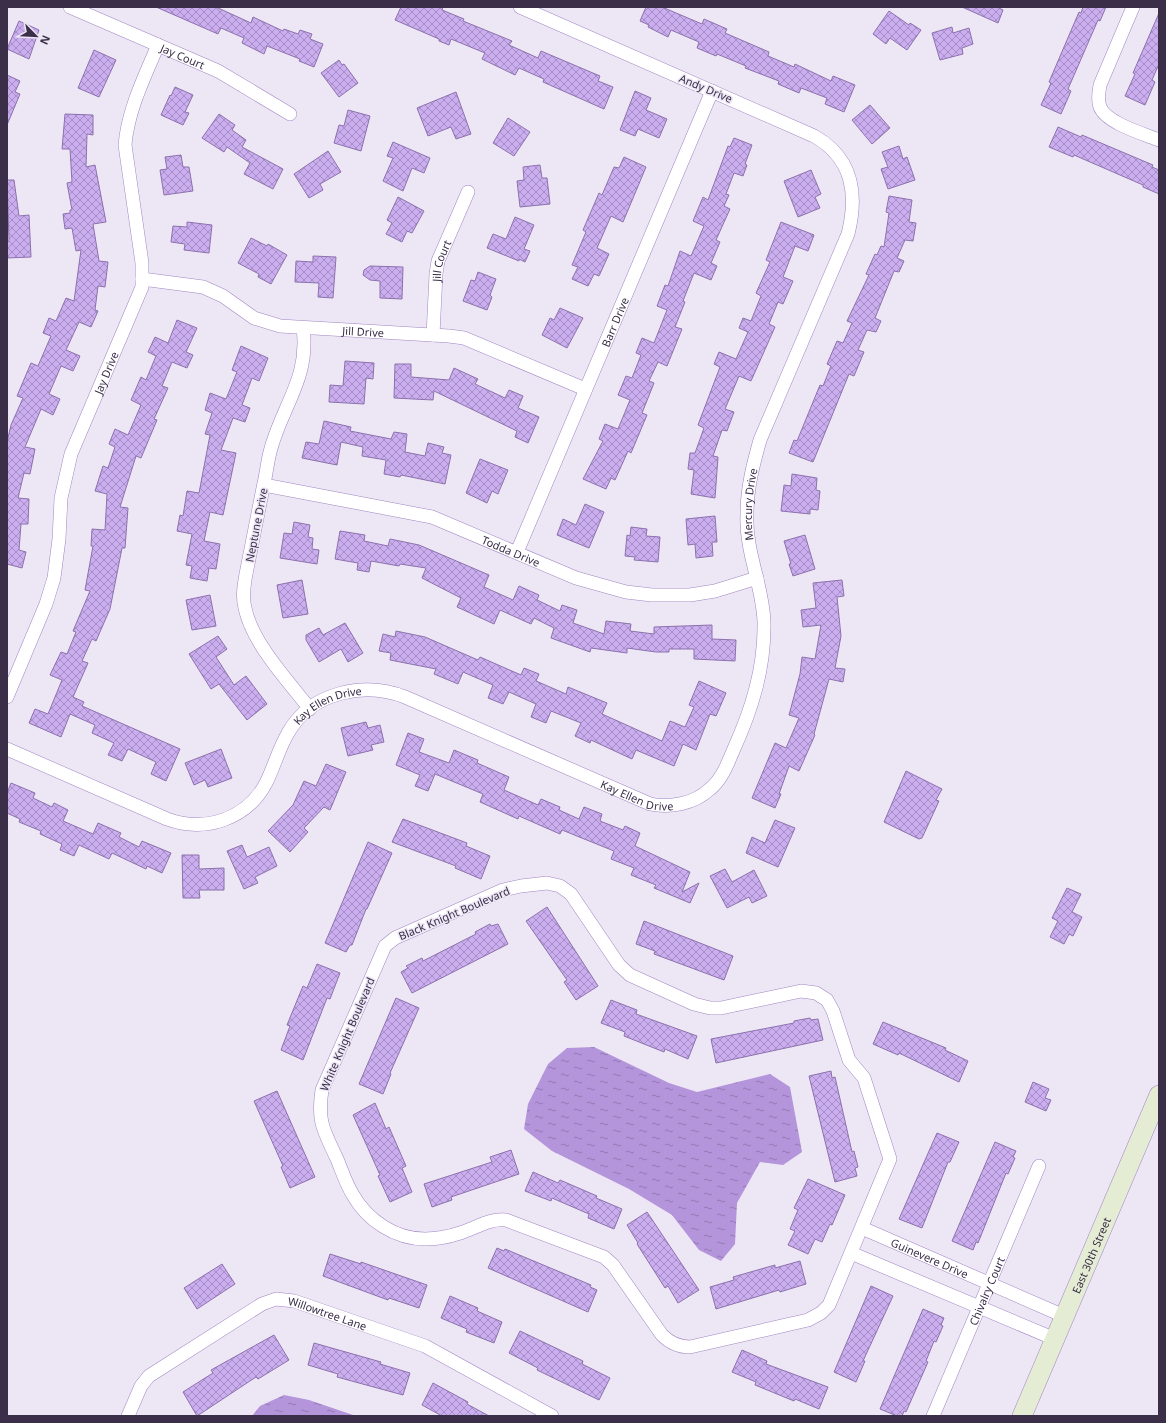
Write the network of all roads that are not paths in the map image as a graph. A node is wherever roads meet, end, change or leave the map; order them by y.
1 (70, 7) edge
2 (520, 7) edge
3 (1133, 7) edge
4 (543, 11) edge
5 (158, 45) junction
6 (712, 91) junction
7 (290, 114) dead end
8 (1159, 140) edge
9 (468, 192) dead end
10 (854, 206) joint
11 (142, 278) junction
12 (303, 328) junction
13 (433, 335) junction
14 (585, 389) junction
15 (264, 485) junction
16 (517, 552) junction
17 (757, 578) junction
18 (7, 697) edge
19 (310, 710) junction
20 (7, 749) edge
21 (693, 799) joint
22 (387, 944) joint
23 (1159, 1095) edge
24 (1038, 1166) dead end
25 (862, 1228) junction
26 (854, 1248) junction
27 (988, 1284) junction
28 (979, 1307) junction
29 (1064, 1316) junction
30 (1055, 1339) junction
31 (128, 1416) edge
32 (552, 1416) edge
33 (933, 1416) edge
34 (1022, 1416) edge

1 - 5 street, Jay Court
2 - 4 street, Andy Drive
3 - 8 street
4 - 6 street, Andy Drive
5 - 7 street, Jay Court
5 - 11 street, Jay Drive
6 - 10 street, Andy Drive
6 - 14 street, Barr Drive
9 - 13 street, Jill Court
10 - 17 street, Mercury Drive
11 - 12 street, Jill Drive
11 - 18 street, Jay Drive
12 - 13 street, Jill Drive
12 - 15 street, Neptune Drive
13 - 14 street, Jill Drive
14 - 16 street, Barr Drive
15 - 16 street, Todda Drive
15 - 19 street, Neptune Drive
16 - 17 street, Todda Drive
17 - 21 street, Mercury Drive
19 - 20 street, Kay Ellen Drive
19 - 21 street, Kay Ellen Drive
22 - 25 street, Black Knight Boulevard
22 - 26 street, White Knight Boulevard
23 - 29 main road, East 30th Street
24 - 27 street, Chivalry Court
25 - 26 street, Black Knight Boulevard
25 - 27 street, Guinevere Drive
26 - 28 street
27 - 28 street, Chivalry Court
27 - 29 street, Guinevere Drive
28 - 30 street
28 - 33 street, Chivalry Court
29 - 30 main road, East 30th Street
30 - 34 main road, East 30th Street
31 - 32 street, Willowtree Lane

